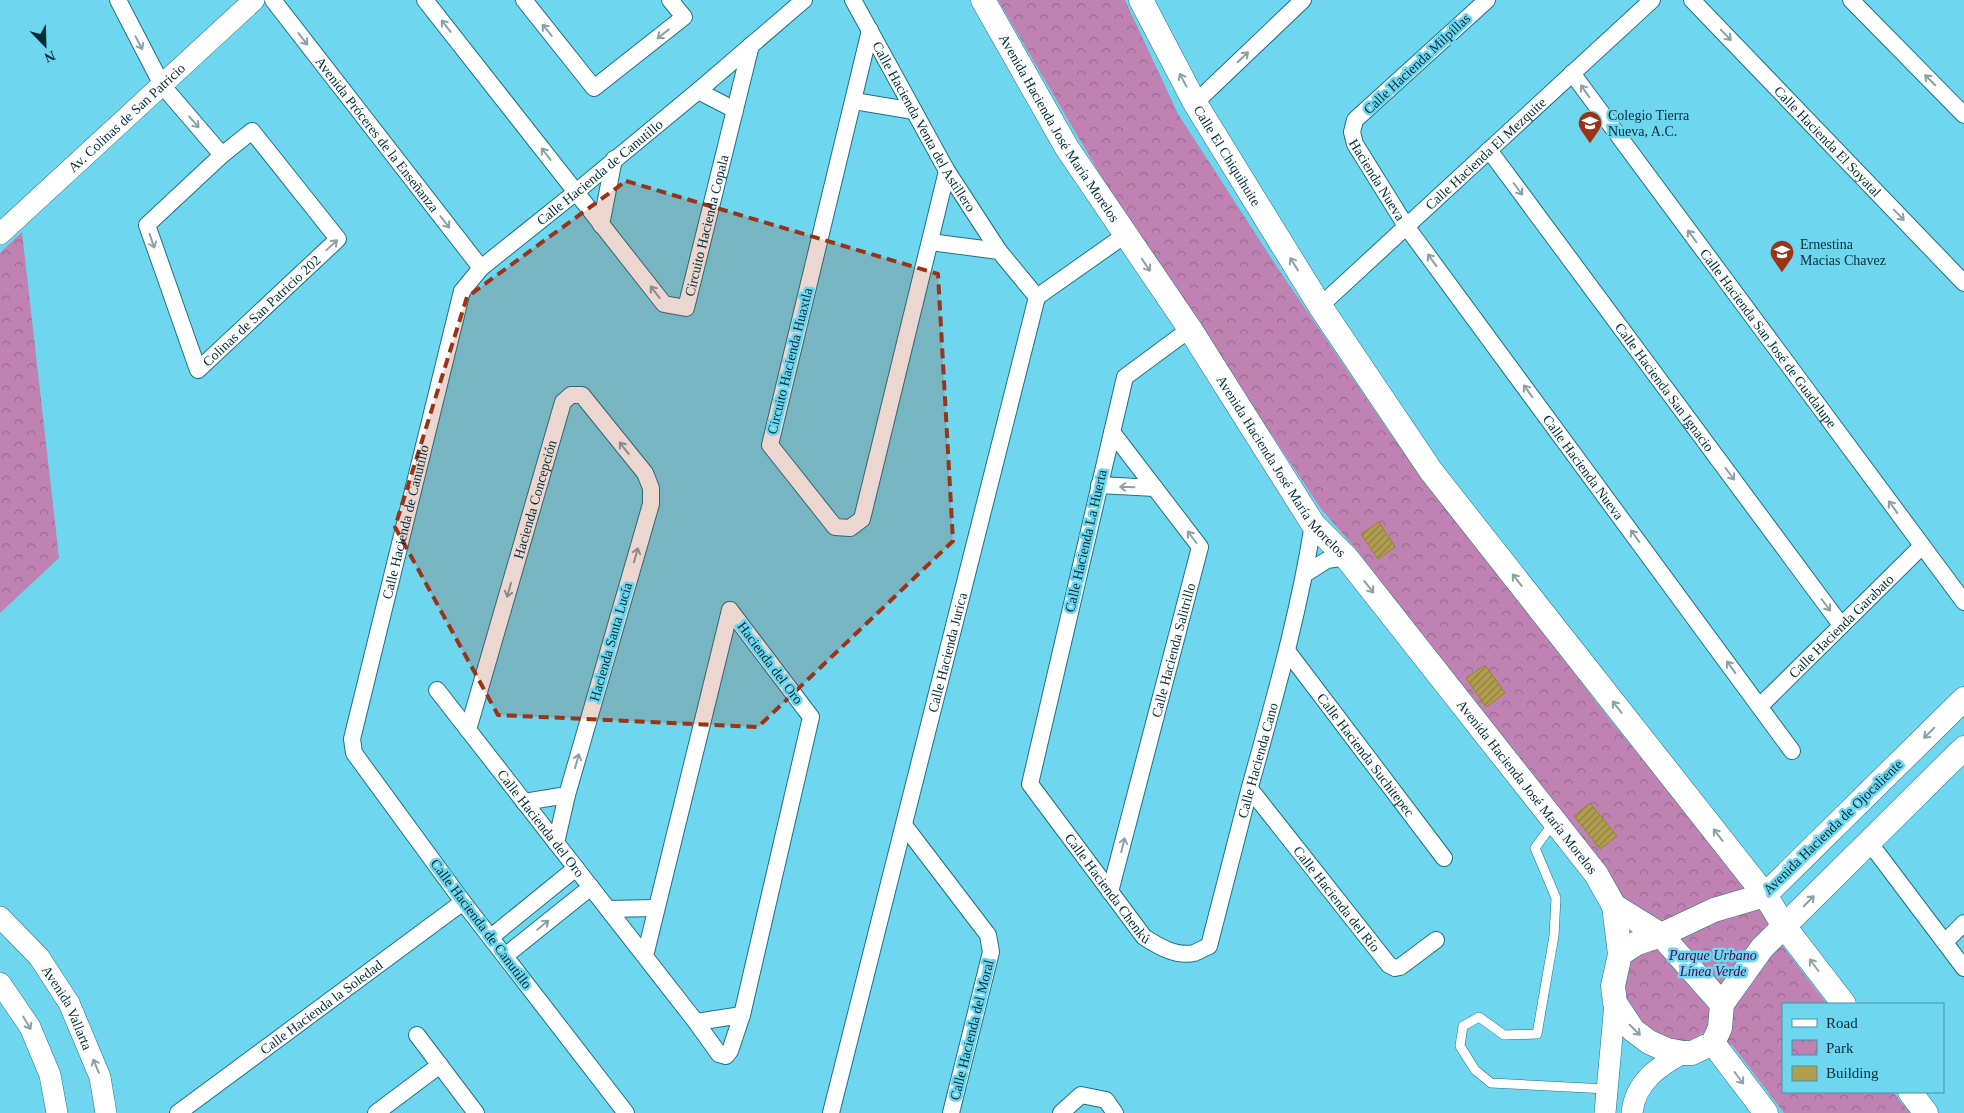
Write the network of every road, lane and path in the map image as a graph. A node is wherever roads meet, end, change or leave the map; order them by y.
1 (118, 0) edge
2 (254, 0) edge
3 (273, 0) edge
4 (425, 0) edge
5 (524, 0) edge
6 (670, 0) edge
7 (804, 0) edge
8 (853, 0) edge
9 (983, 0) edge
10 (1141, 0) edge
11 (1303, 0) edge
12 (1487, 0) edge
13 (1652, 0) edge
14 (1692, 0) edge
15 (1851, 0) edge
16 (870, 30) junction
17 (751, 45) junction
18 (1572, 74) junction
19 (162, 85) junction
20 (698, 91) junction
21 (854, 102) junction
22 (1195, 103) junction
23 (735, 110) junction
24 (914, 111) junction
25 (1964, 115) edge
26 (1352, 132) joint
27 (1489, 150) junction
28 (222, 155) junction
29 (614, 159) junction
30 (947, 171) junction
31 (576, 192) junction
32 (601, 224) junction
33 (1406, 226) junction
34 (0, 234) edge
35 (1125, 235) junction
36 (930, 242) junction
37 (999, 251) junction
38 (481, 268) junction
39 (1964, 283) edge
40 (1037, 297) junction
41 (1320, 306) junction
42 (1190, 329) junction
43 (1112, 432) junction
44 (1099, 485) junction
45 (651, 488) joint
46 (1154, 488) junction
47 (1313, 524) junction
48 (1922, 546) junction
49 (1346, 557) junction
50 (1305, 574) junction
51 (1964, 602) edge
52 (1841, 625) junction
53 (1288, 652) junction
54 (437, 690) dead end
55 (1964, 699) edge
56 (1760, 706) junction
57 (468, 730) junction
58 (1964, 748) edge
59 (1792, 751) dead end
60 (1030, 784) joint
61 (1250, 789) junction
62 (567, 795) junction
63 (524, 802) junction
64 (1554, 822) junction
65 (904, 825) junction
66 (1869, 842) junction
67 (556, 843) junction
68 (1444, 858) dead end
69 (576, 868) junction
70 (591, 887) junction
71 (1110, 892) junction
72 (1766, 895) junction
73 (464, 902) junction
74 (1614, 906) junction
75 (656, 908) junction
76 (608, 909) junction
77 (0, 917) edge
78 (1964, 923) edge
79 (1784, 926) junction
80 (1661, 935) junction
81 (491, 938) junction
82 (1436, 940) dead end
83 (1944, 942) junction
84 (1209, 946) joint
85 (1620, 954) junction
86 (505, 956) junction
87 (645, 956) junction
88 (1964, 968) edge
89 (0, 983) edge
90 (1615, 1003) junction
91 (1843, 1003) edge
92 (1722, 1004) junction
93 (742, 1015) junction
94 (696, 1022) junction
95 (417, 1035) dead end
96 (1713, 1043) junction
97 (1684, 1053) junction
98 (440, 1065) junction
99 (1608, 1089) junction
100 (1911, 1093) edge
101 (57, 1113) edge
102 (106, 1113) edge
103 (178, 1113) edge
104 (376, 1113) edge
105 (476, 1113) edge
106 (626, 1113) edge
107 (832, 1113) edge
108 (951, 1113) edge
109 (1061, 1113) edge
110 (1115, 1113) edge
111 (1605, 1113) edge
112 (1632, 1113) edge
113 (1766, 1113) edge
114 (1926, 1113) edge

1 -> 19 street
2 - 19 street, Av. Colinas de San Patricio
3 -> 38 street, Avenida Próceres de la Enseñanza
31 -> 4 street
6 -> 5 street
7 - 17 street, Calle Hacienda de Canutillo
8 - 16 street, Calle Hacienda Venta del Astillero
9 - 35 main road, Avenida Hacienda José María Morelos
22 -> 10 main road, Calle El Chiquihuite
22 -> 11 street
12 - 26 street, Calle Hacienda Milpillas
13 - 18 street, Calle Hacienda El Mezquite
14 -> 39 street, Calle Hacienda El Soyatal
25 -> 15 street
16 - 21 street, Circuito Hacienda Huaxtla
16 - 24 street, Calle Hacienda Venta del Astillero
17 - 20 street, Calle Hacienda de Canutillo
17 - 23 street, Circuito Hacienda Copala
18 - 27 street, Calle Hacienda El Mezquite
48 -> 18 street, Calle Hacienda San José de Guadalupe
19 -> 28 street
19 - 34 street, Av. Colinas de San Patricio
20 - 23 street
20 - 29 street, Calle Hacienda de Canutillo
21 - 24 street
21 - 36 street, Circuito Hacienda Huaxtla
41 -> 22 main road, Calle El Chiquihuite
23 -> 32 street, Circuito Hacienda Copala
24 - 30 street, Calle Hacienda Venta del Astillero
26 - 33 street, Hacienda Nueva
27 - 33 street, Calle Hacienda El Mezquite
27 -> 52 street, Calle Hacienda San Ignacio
28 -> 28 street, Colinas de San Patricio 202
29 - 31 street, Calle Hacienda de Canutillo
29 - 32 street
30 - 36 street, Circuito Hacienda Huaxtla
30 - 37 street, Calle Hacienda Venta del Astillero
31 - 32 street, Circuito Hacienda Copala
31 - 38 street, Calle Hacienda de Canutillo
33 - 41 street, Calle Hacienda El Mezquite
56 -> 33 street, Calle Hacienda Nueva
35 - 40 street
35 -> 42 main road, Avenida Hacienda José María Morelos
36 - 37 street
37 - 40 street, Calle Hacienda Venta del Astillero
38 - 73 street, Calle Hacienda de Canutillo
40 - 65 street, Calle Hacienda Jurica
72 -> 41 main road
42 - 43 street, Calle Hacienda La Huerta
42 - 47 main road, Avenida Hacienda José María Morelos
43 - 44 street, Calle Hacienda La Huerta
43 - 46 street, Calle Hacienda Salitrillo
46 -> 44 street
44 - 60 street, Calle Hacienda La Huerta
45 -> 57 street, Hacienda Concepción
62 -> 45 street, Hacienda Santa Lucía
71 -> 46 street, Calle Hacienda Salitrillo
47 - 49 main road, Avenida Hacienda José María Morelos
47 - 50 street, Calle Hacienda Cano
48 - 51 street, Calle Hacienda San José de Guadalupe
48 - 52 street, Calle Hacienda Garabato
49 - 50 street
49 -> 64 main road, Avenida Hacienda José María Morelos
50 - 53 street, Calle Hacienda Cano
52 - 56 street, Calle Hacienda Garabato
53 - 61 street, Calle Hacienda Cano
53 - 68 street, Calle Hacienda Suchitepec
54 - 57 street, Calle Hacienda del Oro
55 -> 72 main road, Avenida Hacienda de Ojocaliente
56 - 59 street, Calle Hacienda Nueva
57 - 63 street, Calle Hacienda del Oro
58 - 66 main road
60 - 71 street, Calle Hacienda Chenkú
61 - 82 street, Calle Hacienda del Río
61 - 84 street, Calle Hacienda Cano
62 - 63 street
62 - 67 street, Hacienda Santa Lucía
63 - 67 street, Calle Hacienda del Oro
64 - 74 main road, Avenida Hacienda José María Morelos
64 - 99 lane
65 - 107 street, Calle Hacienda Jurica
65 - 108 street, Calle Hacienda del Moral
79 -> 66 main road
66 - 83 street
67 - 69 street, Calle Hacienda del Oro
69 - 70 street, Calle Hacienda del Oro
69 - 81 street
70 - 76 street, Calle Hacienda del Oro
86 -> 70 street
71 - 84 street, Calle Hacienda Chenkú
72 - 79 main road
72 - 80 main road, Avenida Hacienda de Ojocaliente
73 - 81 street, Calle Hacienda de Canutillo
73 - 103 street, Calle Hacienda la Soledad
74 - 80 main road, Avenida Hacienda José María Morelos
74 - 85 main road, Avenida Hacienda José María Morelos
75 - 76 street
75 - 87 street, Hacienda del Oro
75 - 93 street, Hacienda del Oro
76 - 87 street, Calle Hacienda del Oro
102 -> 77 street, Avenida Vallarta
78 - 83 street
91 -> 79 main road
79 - 92 main road
80 - 85 main road, Avenida Hacienda de Ojocaliente
80 - 92 main road, Avenida Hacienda José María Morelos
81 - 86 street, Calle Hacienda de Canutillo
83 - 88 street
85 - 90 main road
86 - 106 street, Calle Hacienda de Canutillo
87 - 94 street, Hacienda del Oro
89 -> 101 street
90 -> 97 main road
90 - 99 street
92 - 96 main road
93 - 94 street
93 - 94 street, Hacienda del Oro
95 - 98 street
96 - 97 main road
96 -> 113 main road
97 - 112 street
98 - 104 street
98 - 105 street
99 - 111 street
100 - 114 main road
109 - 110 street

